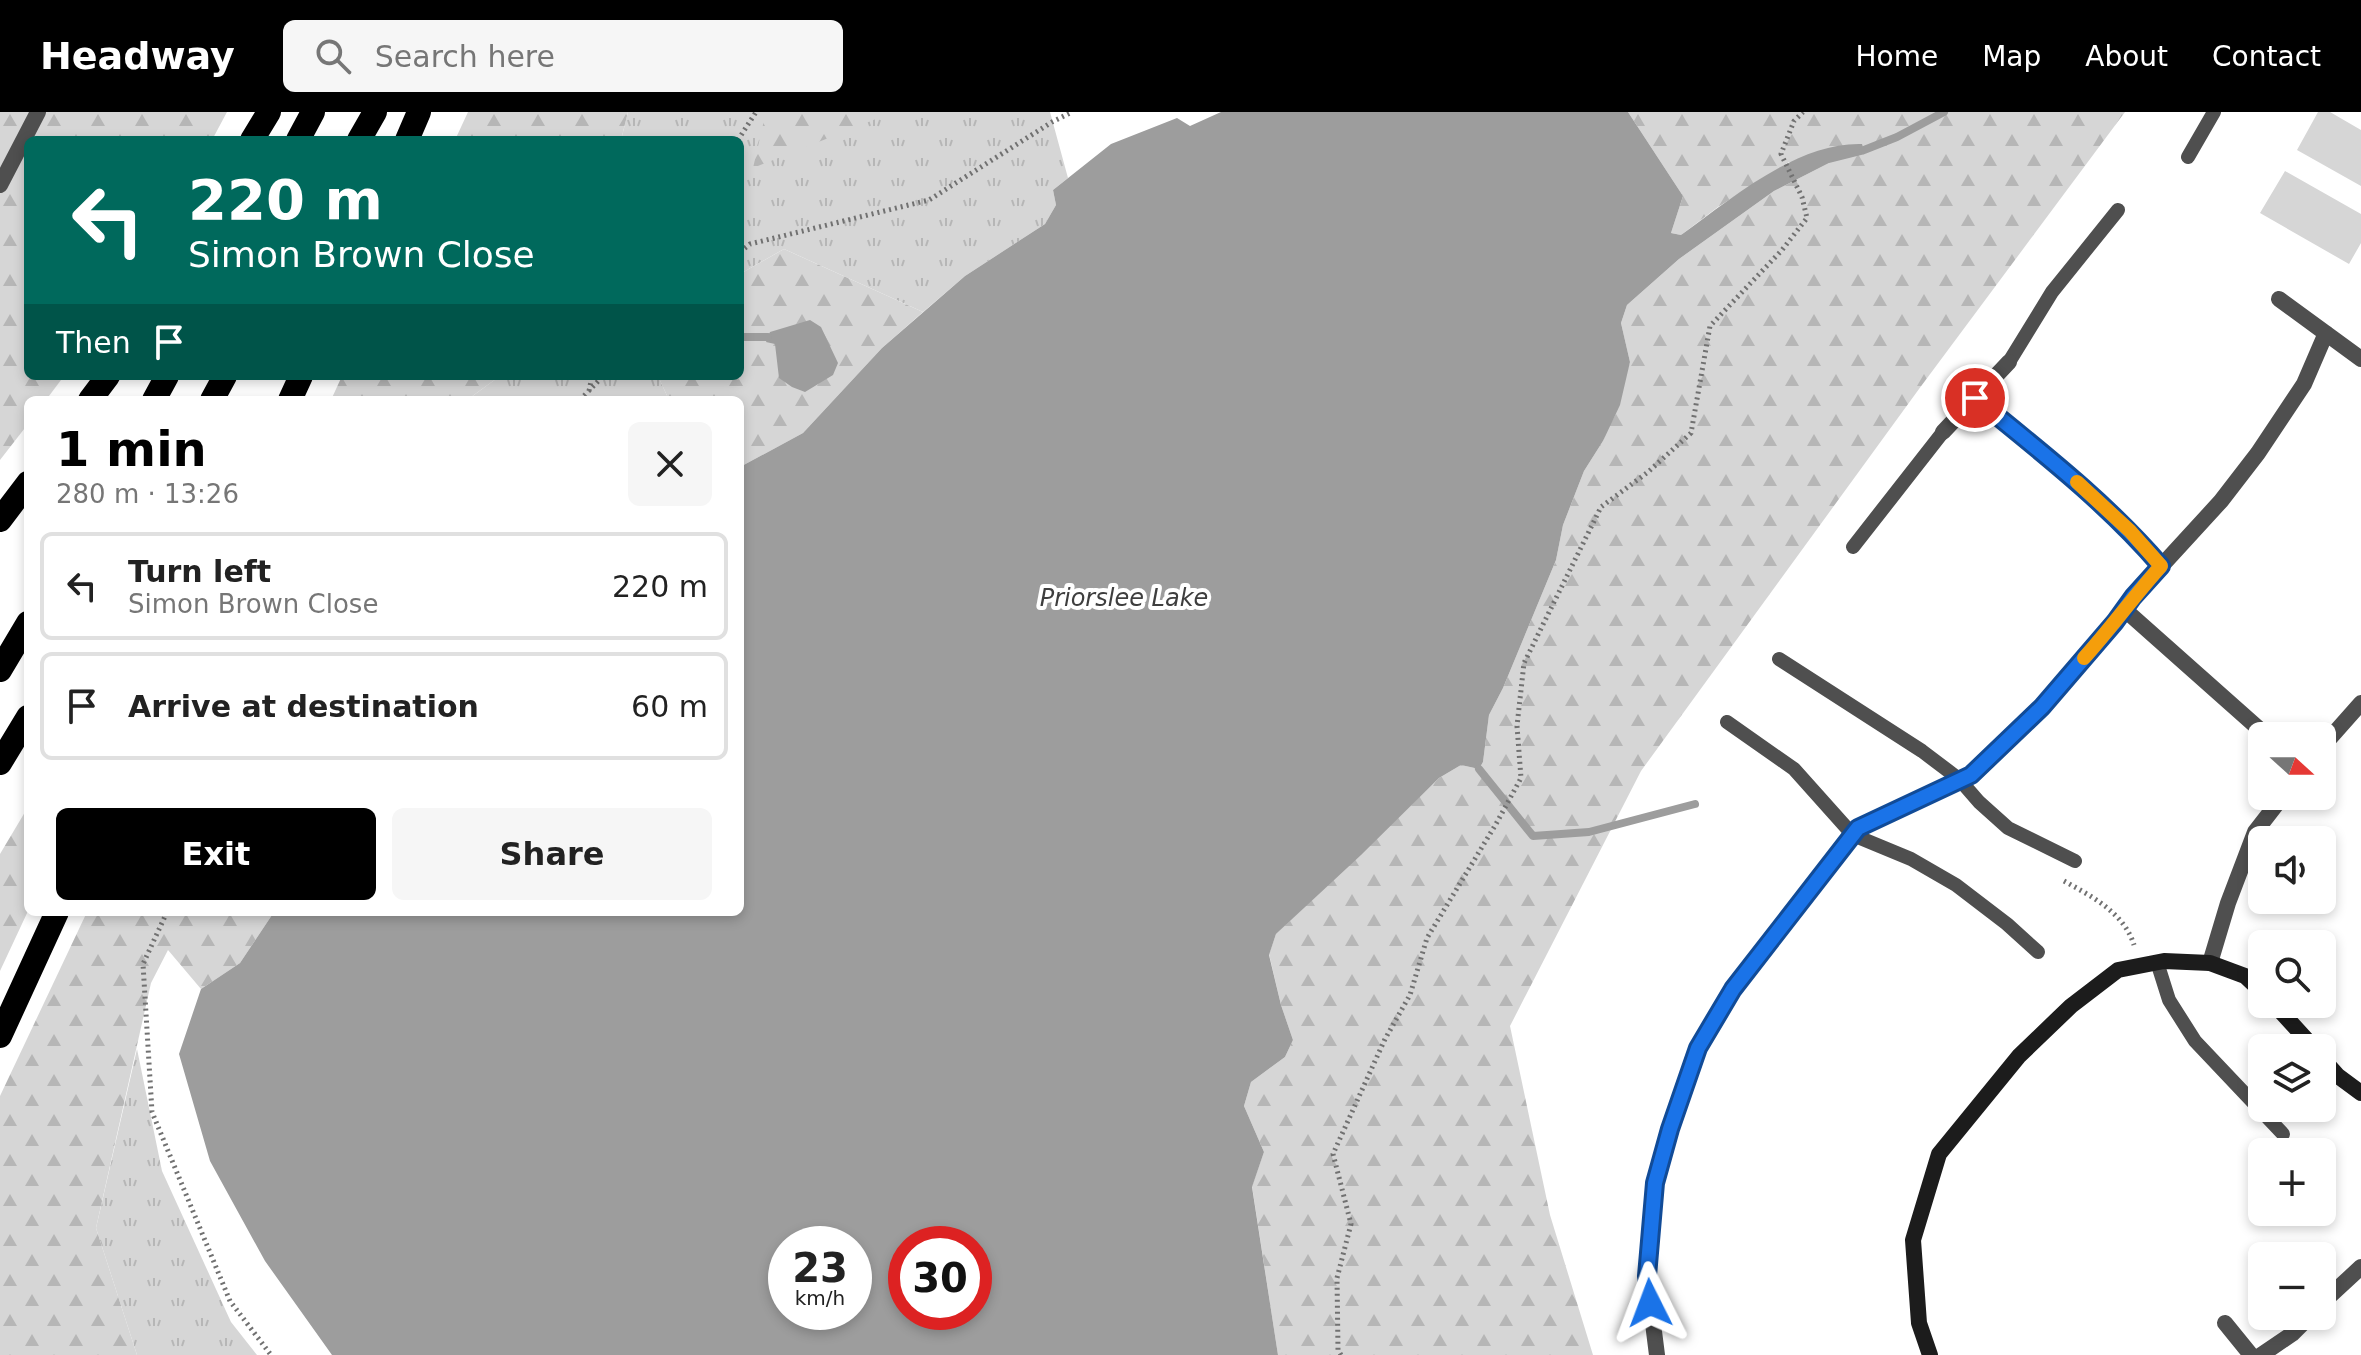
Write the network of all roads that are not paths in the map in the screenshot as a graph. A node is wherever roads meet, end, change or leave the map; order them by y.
1 (38, 112) edge
2 (269, 112) edge
3 (313, 112) edge
4 (375, 112) edge
5 (419, 112) edge
6 (2214, 112) edge
7 (26, 136) edge
8 (254, 136) edge
9 (300, 136) edge
10 (361, 136) edge
11 (409, 136) edge
12 (24, 139) edge
13 (2188, 157) dead end
14 (0, 185) edge
15 (2118, 210) dead end
16 (2279, 299) dead end
17 (2326, 333) junction
18 (2361, 359) edge
19 (2009, 362) joint
20 (1975, 398) junction
21 (1943, 432) joint
22 (24, 488) edge
23 (0, 520) edge
24 (1853, 547) dead end
25 (2161, 566) junction
26 (2124, 609) junction
27 (24, 630) edge
28 (1779, 659) dead end
29 (0, 670) edge
30 (2361, 703) edge
31 (1727, 722) dead end
32 (2251, 722) edge
33 (24, 724) edge
34 (2336, 731) edge
35 (0, 763) edge
36 (1959, 779) junction
37 (2272, 810) edge
38 (1853, 835) junction
39 (2075, 861) dead end
40 (55, 916) edge
41 (2038, 952) dead end
42 (2157, 962) junction
43 (2210, 963) junction
44 (2248, 979) edge
45 (2287, 1018) edge
46 (2301, 1034) edge
47 (0, 1036) edge
48 (2336, 1074) edge
49 (2361, 1093) edge
50 (2283, 1134) dead end
51 (2361, 1268) edge
52 (2336, 1290) edge
53 (2225, 1323) dead end
54 (2296, 1330) edge
55 (1657, 1355) edge
56 (1930, 1355) edge
57 (2251, 1355) edge
58 (2261, 1355) edge

1 - 7 street
2 - 8 highway
3 - 9 highway
4 - 10 highway
5 - 11 highway
6 - 13 lane
12 - 14 street
15 - 19 lane
16 - 17 street
17 - 18 street
17 - 25 street
19 - 20 street
20 - 21 street
20 - 25 street
21 - 24 lane
22 - 23 highway
25 - 26 street
26 - 32 street
26 - 36 street
27 - 29 highway
28 - 36 lane
30 - 34 street
31 - 38 lane
33 - 35 highway
36 - 38 street
36 - 39 lane
37 - 43 street
38 - 41 lane
38 - 55 street
40 - 47 highway
42 - 43 street
42 - 50 lane
42 - 56 street
43 - 44 street
45 - 46 street
48 - 49 street
51 - 52 street
53 - 57 street
54 - 58 street

